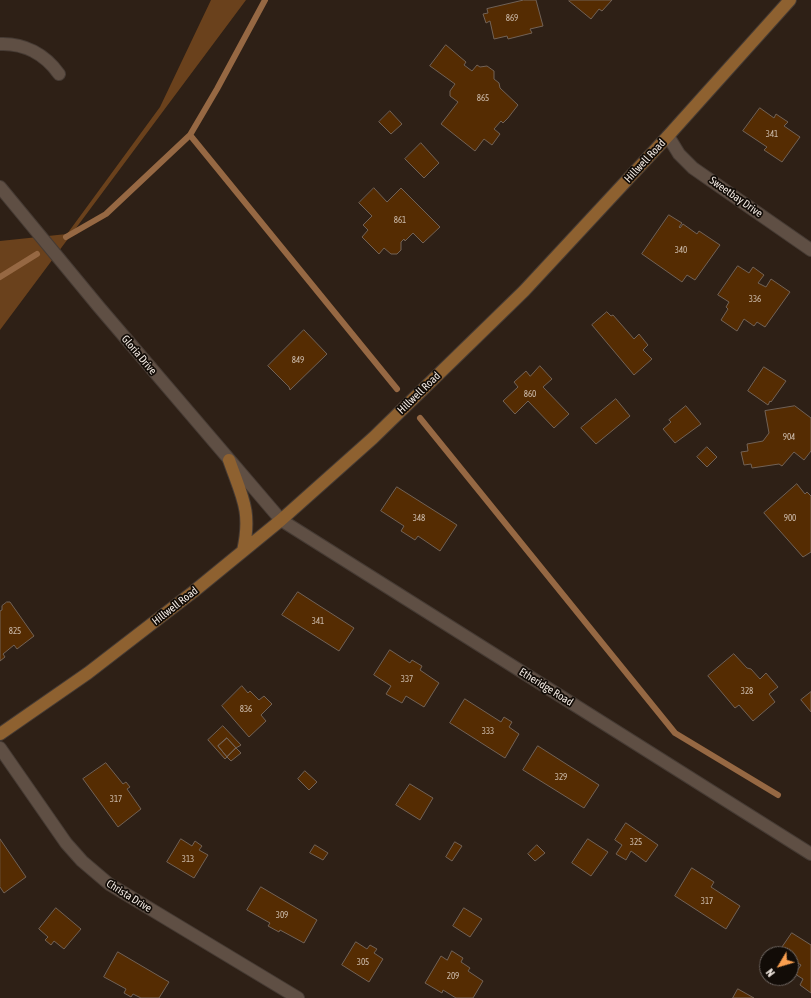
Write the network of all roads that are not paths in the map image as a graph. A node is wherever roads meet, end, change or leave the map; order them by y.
1 (790, 0) edge
2 (0, 44) edge
3 (59, 74) dead end
4 (668, 136) junction
5 (0, 187) edge
6 (811, 250) edge
7 (228, 460) junction
8 (281, 520) junction
9 (243, 551) junction
10 (0, 734) edge
11 (0, 748) edge
12 (811, 854) edge
13 (298, 998) edge

1 - 4 street, Hillwell Road
2 - 3 street
4 - 6 street, Sweetbay Drive
4 - 8 street, Hillwell Road
5 - 7 street, Gloria Drive
7 - 8 street, Gloria Drive
7 - 9 street
8 - 9 street, Hillwell Road
8 - 12 street, Etheridge Road
9 - 10 street, Hillwell Road
11 - 13 street, Christa Drive

